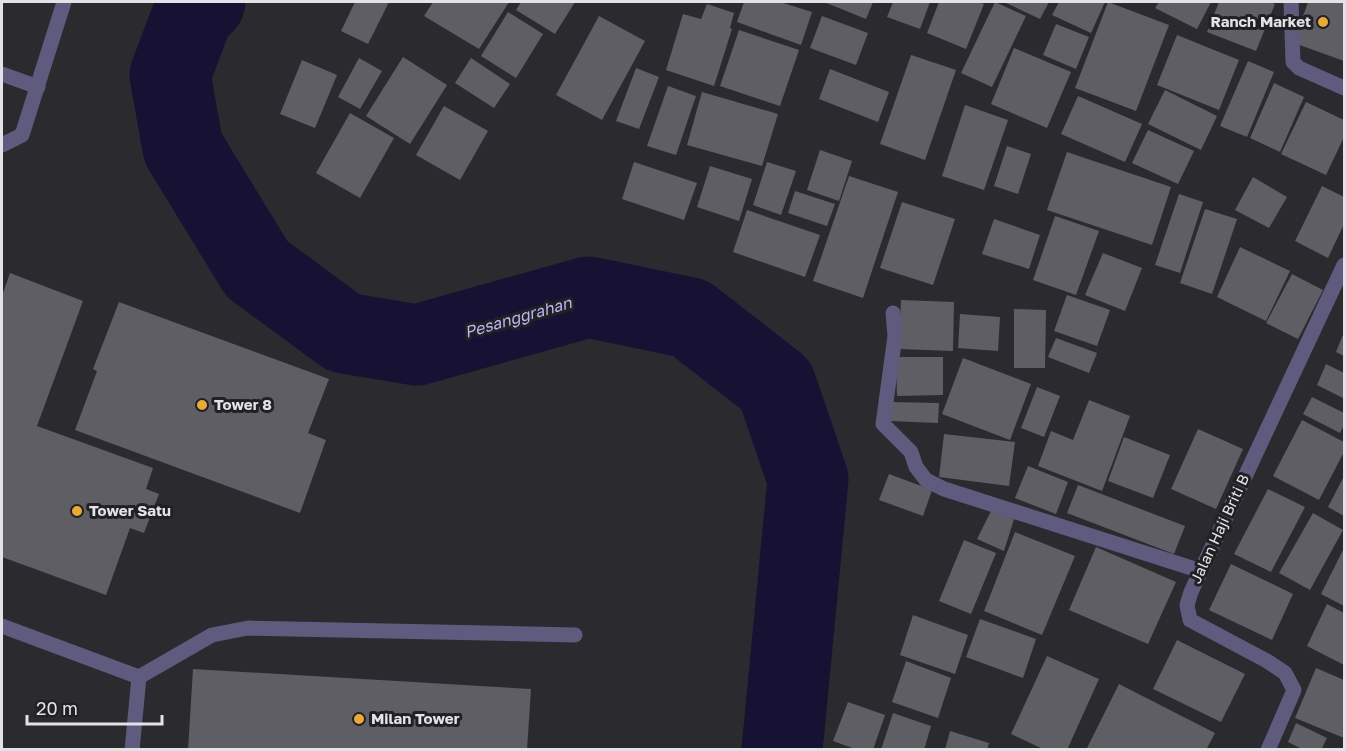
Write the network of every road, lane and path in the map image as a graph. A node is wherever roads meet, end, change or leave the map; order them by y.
1 (64, 2) edge
2 (1291, 2) edge
3 (2, 74) edge
4 (38, 87) junction
5 (1344, 88) edge
6 (2, 145) edge
7 (1344, 265) edge
8 (893, 313) dead end
9 (1201, 571) junction
10 (2, 626) edge
11 (574, 635) dead end
12 (140, 677) junction
13 (132, 750) edge
14 (1268, 750) edge

1 - 4 street
2 - 5 street
3 - 4 street
4 - 6 street
7 - 9 street, Jalan Haji Briti B
8 - 9 street
9 - 14 street, Jalan Haji Briti B
10 - 12 street
11 - 12 street
12 - 13 street

